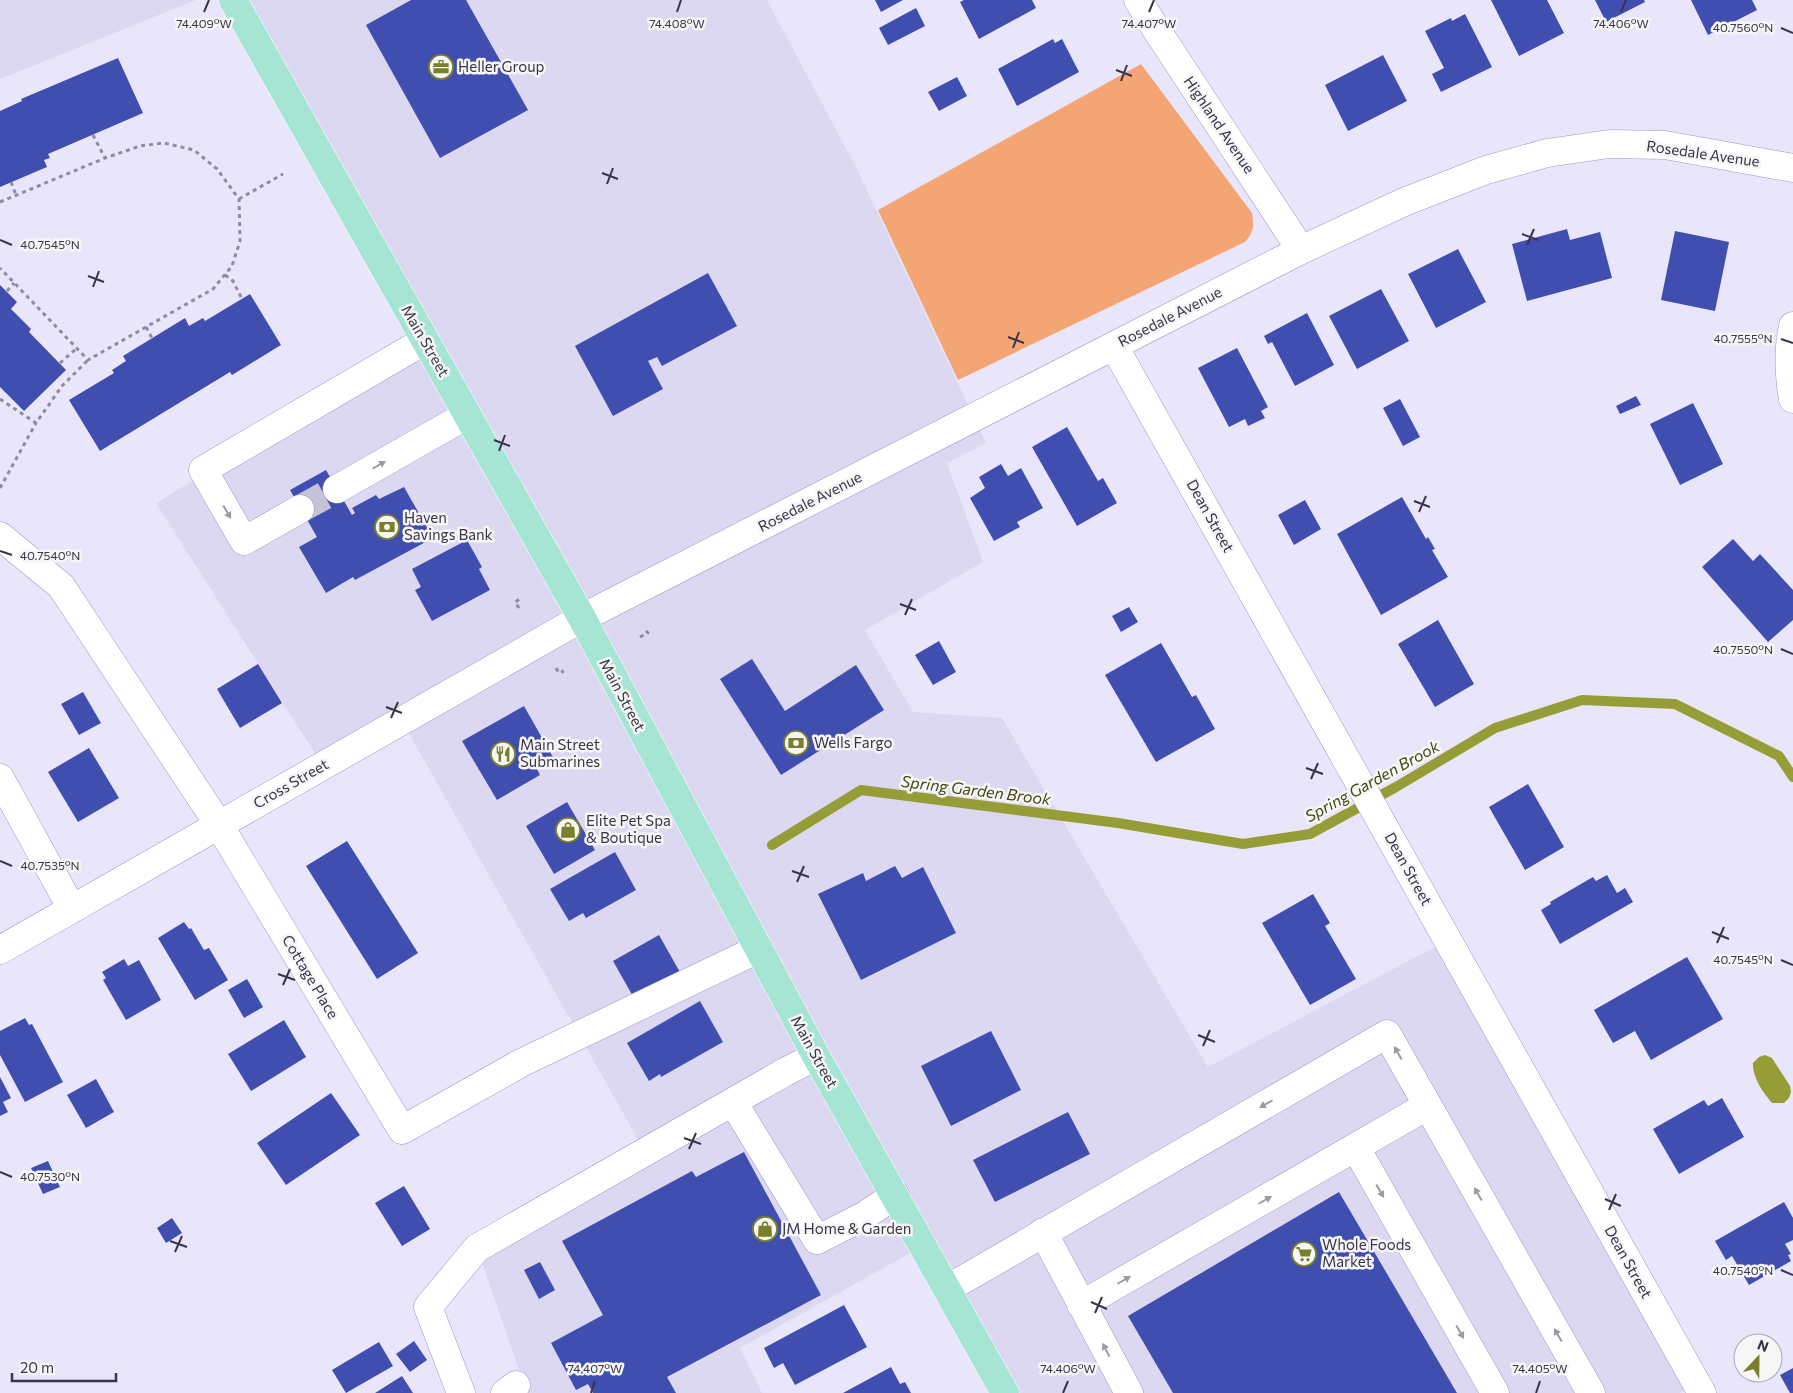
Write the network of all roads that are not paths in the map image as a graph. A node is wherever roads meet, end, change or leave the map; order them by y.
1 (233, 0) edge
2 (1138, 0) edge
3 (1793, 168) edge
4 (1301, 250) junction
5 (1793, 326) edge
6 (424, 341) junction
7 (1114, 346) junction
8 (1793, 399) edge
9 (467, 415) junction
10 (337, 489) tunnel mouth
11 (300, 509) tunnel mouth
12 (0, 536) edge
13 (582, 618) junction
14 (0, 778) edge
15 (218, 825) junction
16 (72, 909) junction
17 (758, 949) junction
18 (0, 950) edge
19 (816, 1056) junction
20 (733, 1102) junction
21 (1427, 1106) junction
22 (1356, 1148) junction
23 (894, 1196) junction
24 (1043, 1232) junction
25 (947, 1290) junction
26 (1082, 1304) junction
27 (461, 1393) edge
28 (1005, 1393) edge
29 (1129, 1393) edge
30 (1495, 1393) edge
31 (1591, 1393) edge
32 (1702, 1393) edge

1 - 6 main road, Main Street
2 - 4 street, Highland Avenue
3 - 4 street, Rosedale Avenue
4 - 7 street, Rosedale Avenue
5 - 8 street
6 - 9 main road, Main Street
6 -> 11 street
7 - 13 street, Rosedale Avenue
7 - 32 street, Dean Street
10 -> 9 street
9 - 13 main road, Main Street
12 - 15 street, Cottage Place
13 - 15 street, Cross Street
13 - 17 main road, Main Street
14 - 16 street
15 - 16 street, Cross Street
15 - 17 street, Cottage Place
16 - 18 street, Cross Street
17 - 19 main road, Main Street
19 - 20 street
19 - 23 main road, Main Street
20 - 23 street
20 - 27 street
21 - 22 street
21 -> 24 street
31 -> 21 street
26 -> 22 street
22 -> 30 street
23 - 25 main road, Main Street
24 - 25 street
24 - 26 street
25 - 28 main road, Main Street
29 -> 26 street

